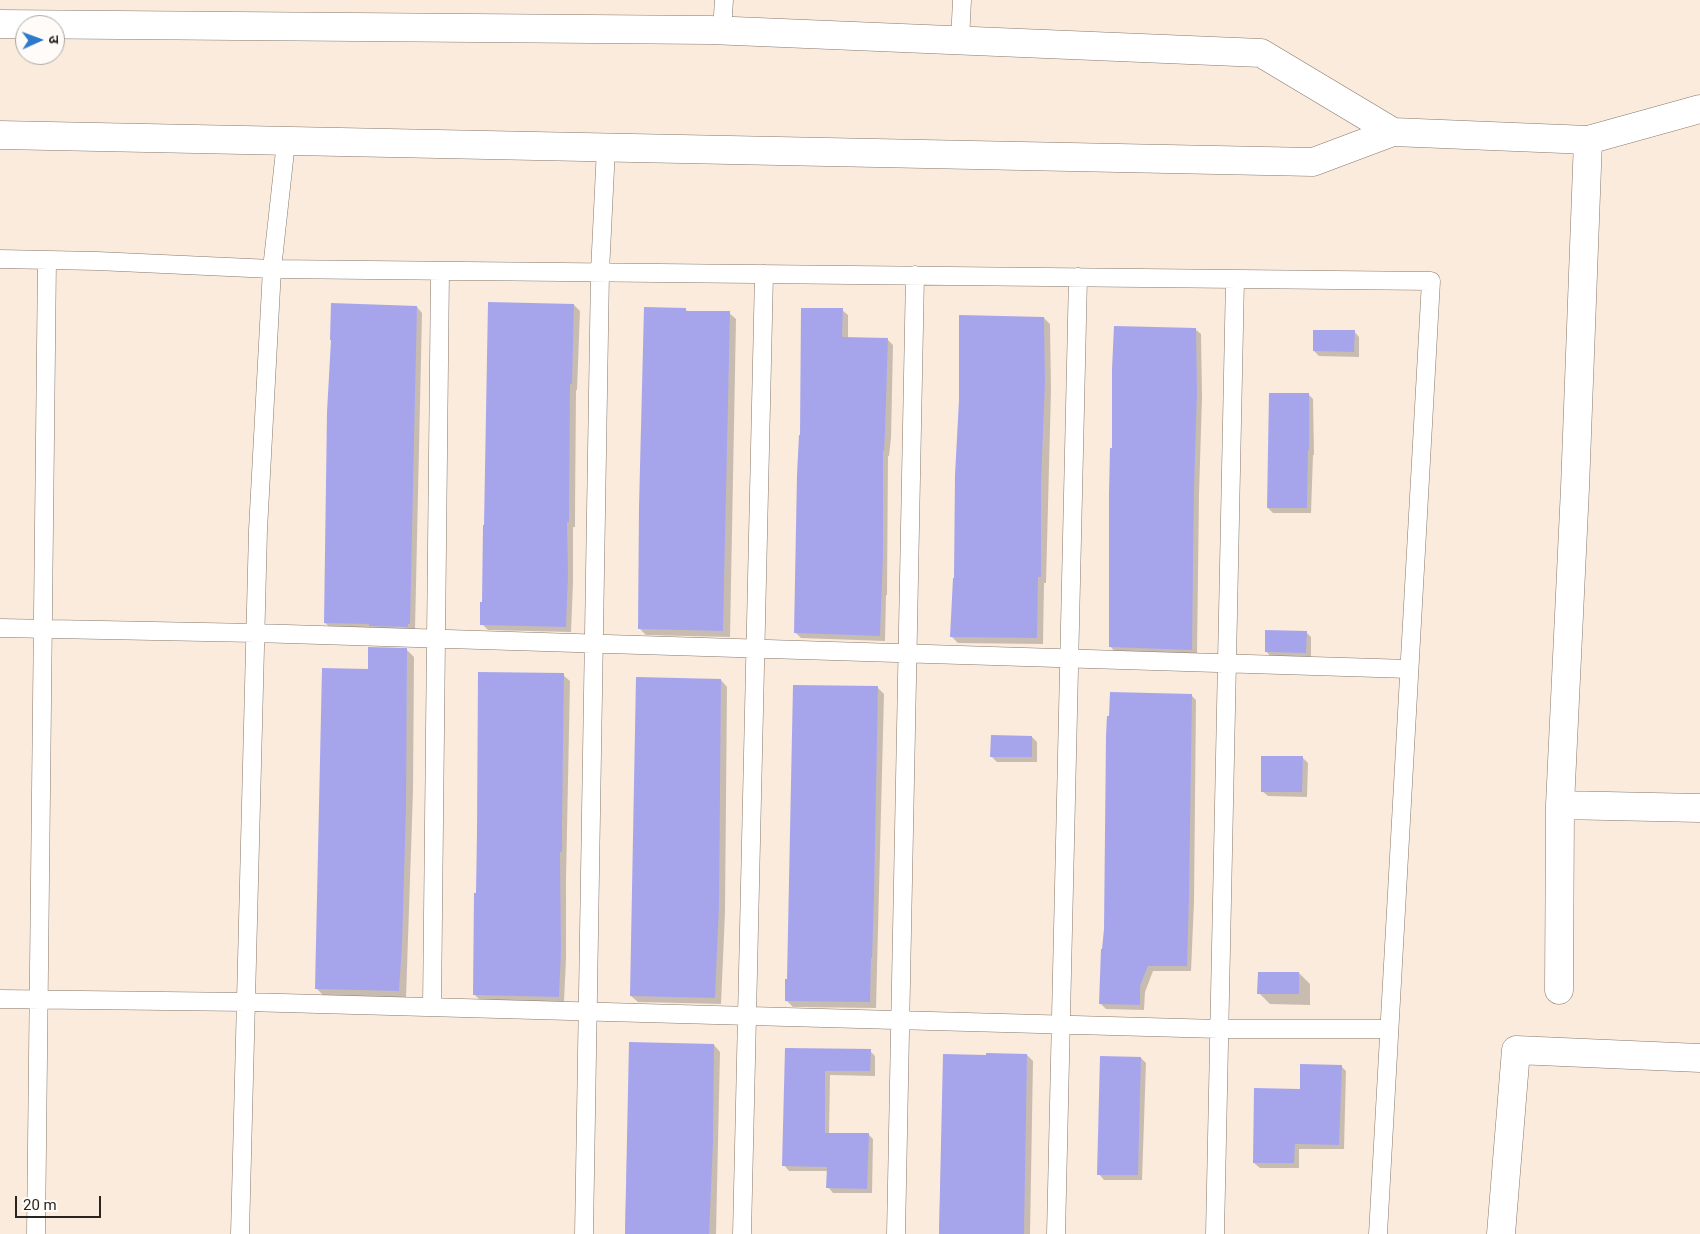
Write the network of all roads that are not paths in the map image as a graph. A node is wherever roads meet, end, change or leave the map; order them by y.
1 (724, 0) edge
2 (962, 0) edge
3 (0, 24) edge
4 (722, 30) junction
5 (960, 40) junction
6 (1700, 109) edge
7 (1393, 132) junction
8 (0, 135) edge
9 (1588, 140) junction
10 (286, 142) junction
11 (606, 148) junction
12 (0, 259) edge
13 (47, 260) junction
14 (272, 269) junction
15 (440, 271) junction
16 (600, 272) junction
17 (764, 274) junction
18 (915, 276) junction
19 (1078, 277) junction
20 (1235, 279) junction
21 (0, 628) edge
22 (43, 629) junction
23 (255, 633) junction
24 (436, 639) junction
25 (594, 644) junction
26 (755, 650) junction
27 (908, 654) junction
28 (1069, 660) junction
29 (1227, 665) junction
30 (1409, 670) junction
31 (1560, 805) junction
32 (1700, 808) edge
33 (1559, 990) dead end
34 (0, 999) edge
35 (39, 999) junction
36 (246, 1002) junction
37 (432, 1007) junction
38 (588, 1012) junction
39 (747, 1016) junction
40 (900, 1020) junction
41 (1061, 1024) junction
42 (1220, 1029) junction
43 (1389, 1029) junction
44 (1700, 1058) edge
45 (36, 1234) edge
46 (240, 1234) edge
47 (584, 1234) edge
48 (742, 1234) edge
49 (896, 1234) edge
50 (1056, 1234) edge
51 (1215, 1234) edge
52 (1378, 1234) edge
53 (1500, 1234) edge

1 - 4 lane
2 - 5 lane
3 - 4 street
4 - 5 street
5 - 7 street
6 - 9 street
7 - 9 street
7 - 11 street
8 - 10 street
9 - 31 street
10 - 11 street
10 - 14 lane
11 - 16 lane
12 - 13 lane
13 - 14 lane
13 - 22 lane
14 - 15 lane
14 - 23 lane
15 - 16 lane
15 - 24 lane
16 - 17 lane
16 - 25 lane
17 - 18 lane
17 - 26 lane
18 - 19 lane
18 - 27 lane
19 - 20 lane
19 - 28 lane
20 - 29 lane
20 - 30 lane
21 - 22 lane
22 - 23 lane
22 - 35 lane
23 - 24 lane
23 - 36 lane
24 - 25 lane
24 - 37 lane
25 - 26 lane
25 - 38 lane
26 - 27 lane
26 - 39 lane
27 - 28 lane
27 - 40 lane
28 - 29 lane
28 - 41 lane
29 - 30 lane
29 - 42 lane
30 - 43 lane
31 - 32 street
31 - 33 street
34 - 35 lane
35 - 36 lane
35 - 45 lane
36 - 37 lane
36 - 46 lane
37 - 38 lane
38 - 39 lane
38 - 47 lane
39 - 40 lane
39 - 48 lane
40 - 41 lane
40 - 49 lane
41 - 42 lane
41 - 50 lane
42 - 43 lane
42 - 51 lane
43 - 52 lane
44 - 53 street

